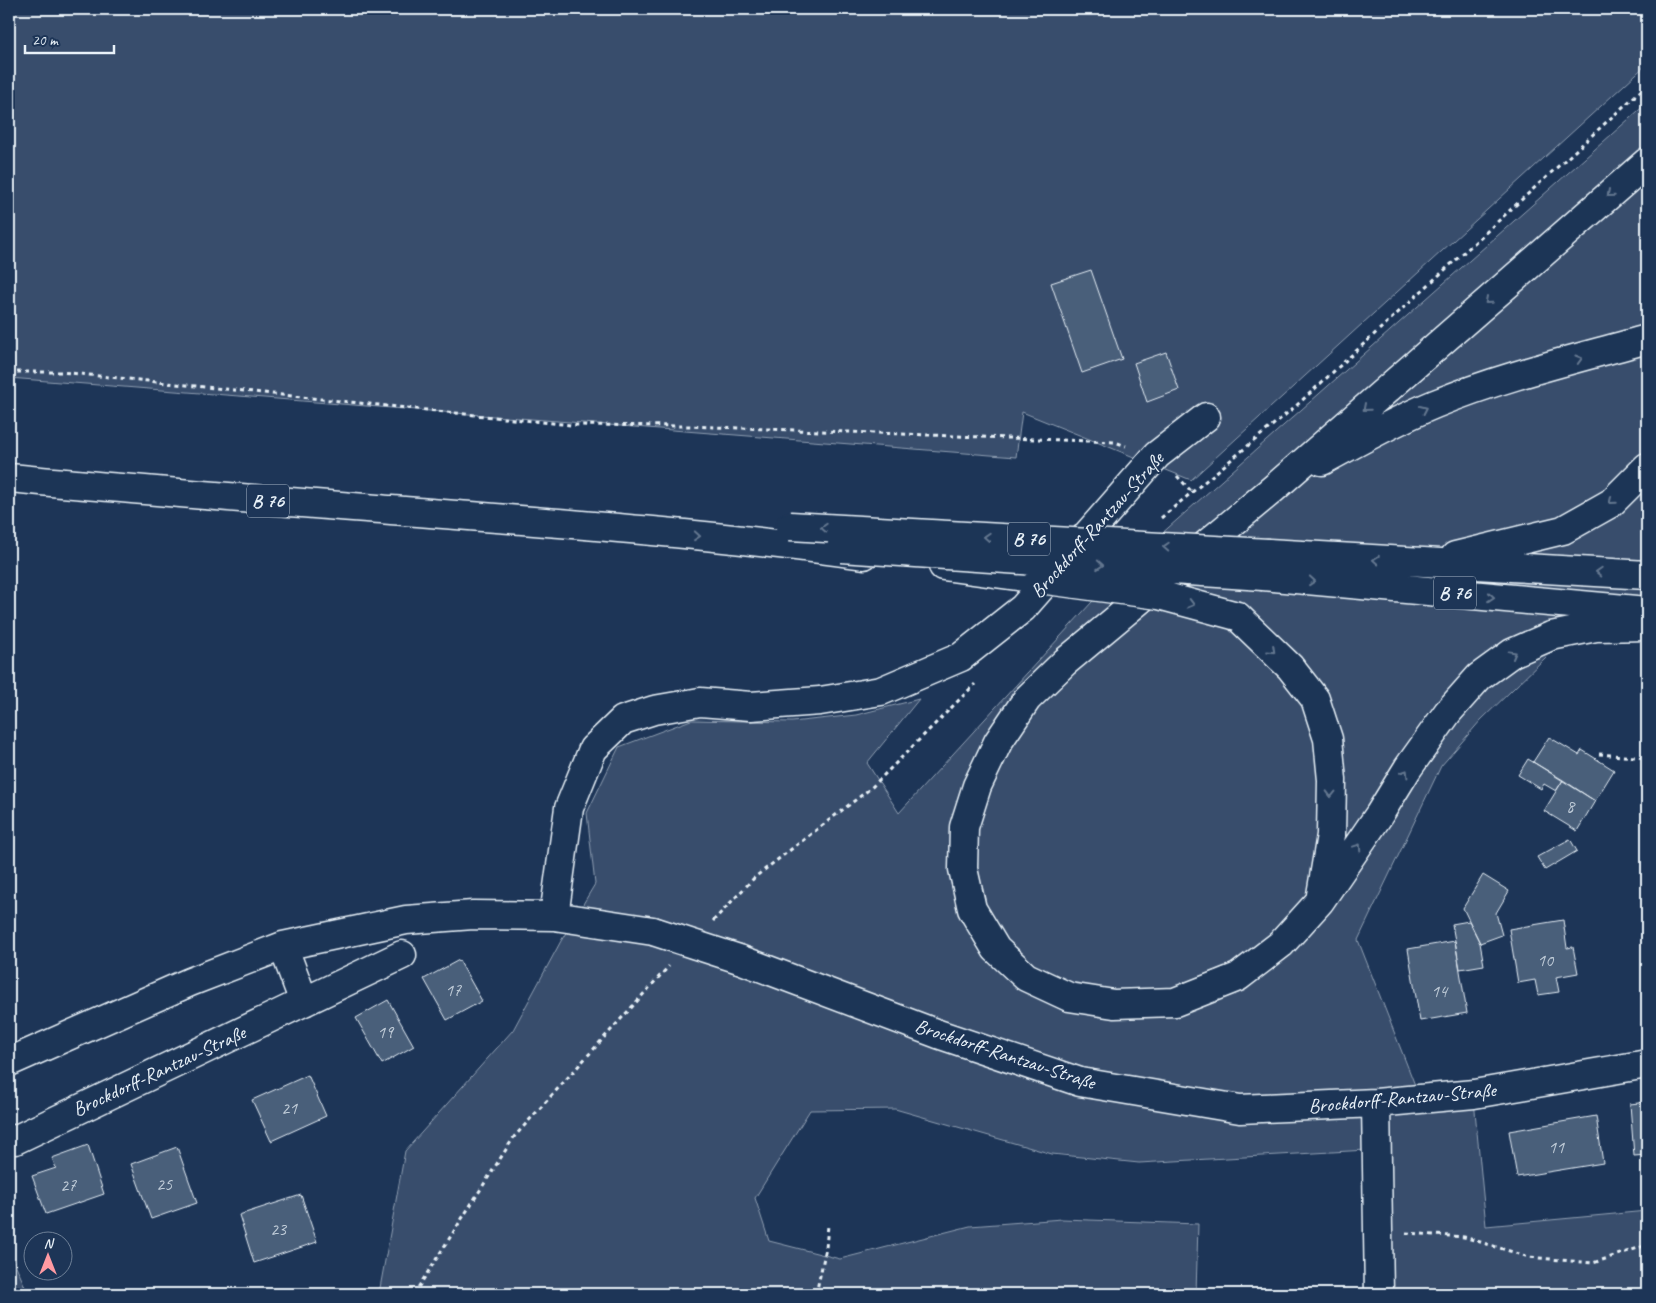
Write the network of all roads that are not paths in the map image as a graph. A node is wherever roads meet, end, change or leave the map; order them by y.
1 (1647, 162) edge
2 (1647, 339) edge
3 (1206, 417) dead end
4 (9, 464) edge
5 (1647, 467) edge
6 (9, 478) edge
7 (1273, 489) junction
8 (790, 535) junction
9 (1425, 563) junction
10 (1265, 564) junction
11 (1647, 575) edge
12 (1647, 611) edge
13 (1647, 626) edge
14 (1320, 901) junction
15 (554, 916) junction
16 (283, 946) junction
17 (402, 955) dead end
18 (304, 1002) junction
19 (9, 1062) edge
20 (1647, 1064) edge
21 (1376, 1103) junction
22 (15, 1140) dead end
23 (1379, 1294) edge

1 -> 7 main road
7 -> 2 main road
3 - 15 main road, Brockdorff-Rantzau-Straße
4 - 8 main road, B 76
5 -> 9 main road
6 -> 8 main road, B 76
7 - 14 main road
8 - 10 main road, B 76, bridge
8 -> 14 main road, bridge
9 -> 10 main road, B 76
11 -> 9 main road, B 76
10 -> 12 main road, B 76
14 -> 13 main road
15 - 16 main road, Brockdorff-Rantzau-Straße
15 - 21 main road, Brockdorff-Rantzau-Straße, bridge
16 - 18 main road
16 - 19 main road, Brockdorff-Rantzau-Straße
17 - 18 main road, Brockdorff-Rantzau-Straße
18 - 22 main road, Brockdorff-Rantzau-Straße
20 - 21 main road, Brockdorff-Rantzau-Straße
21 - 23 main road

